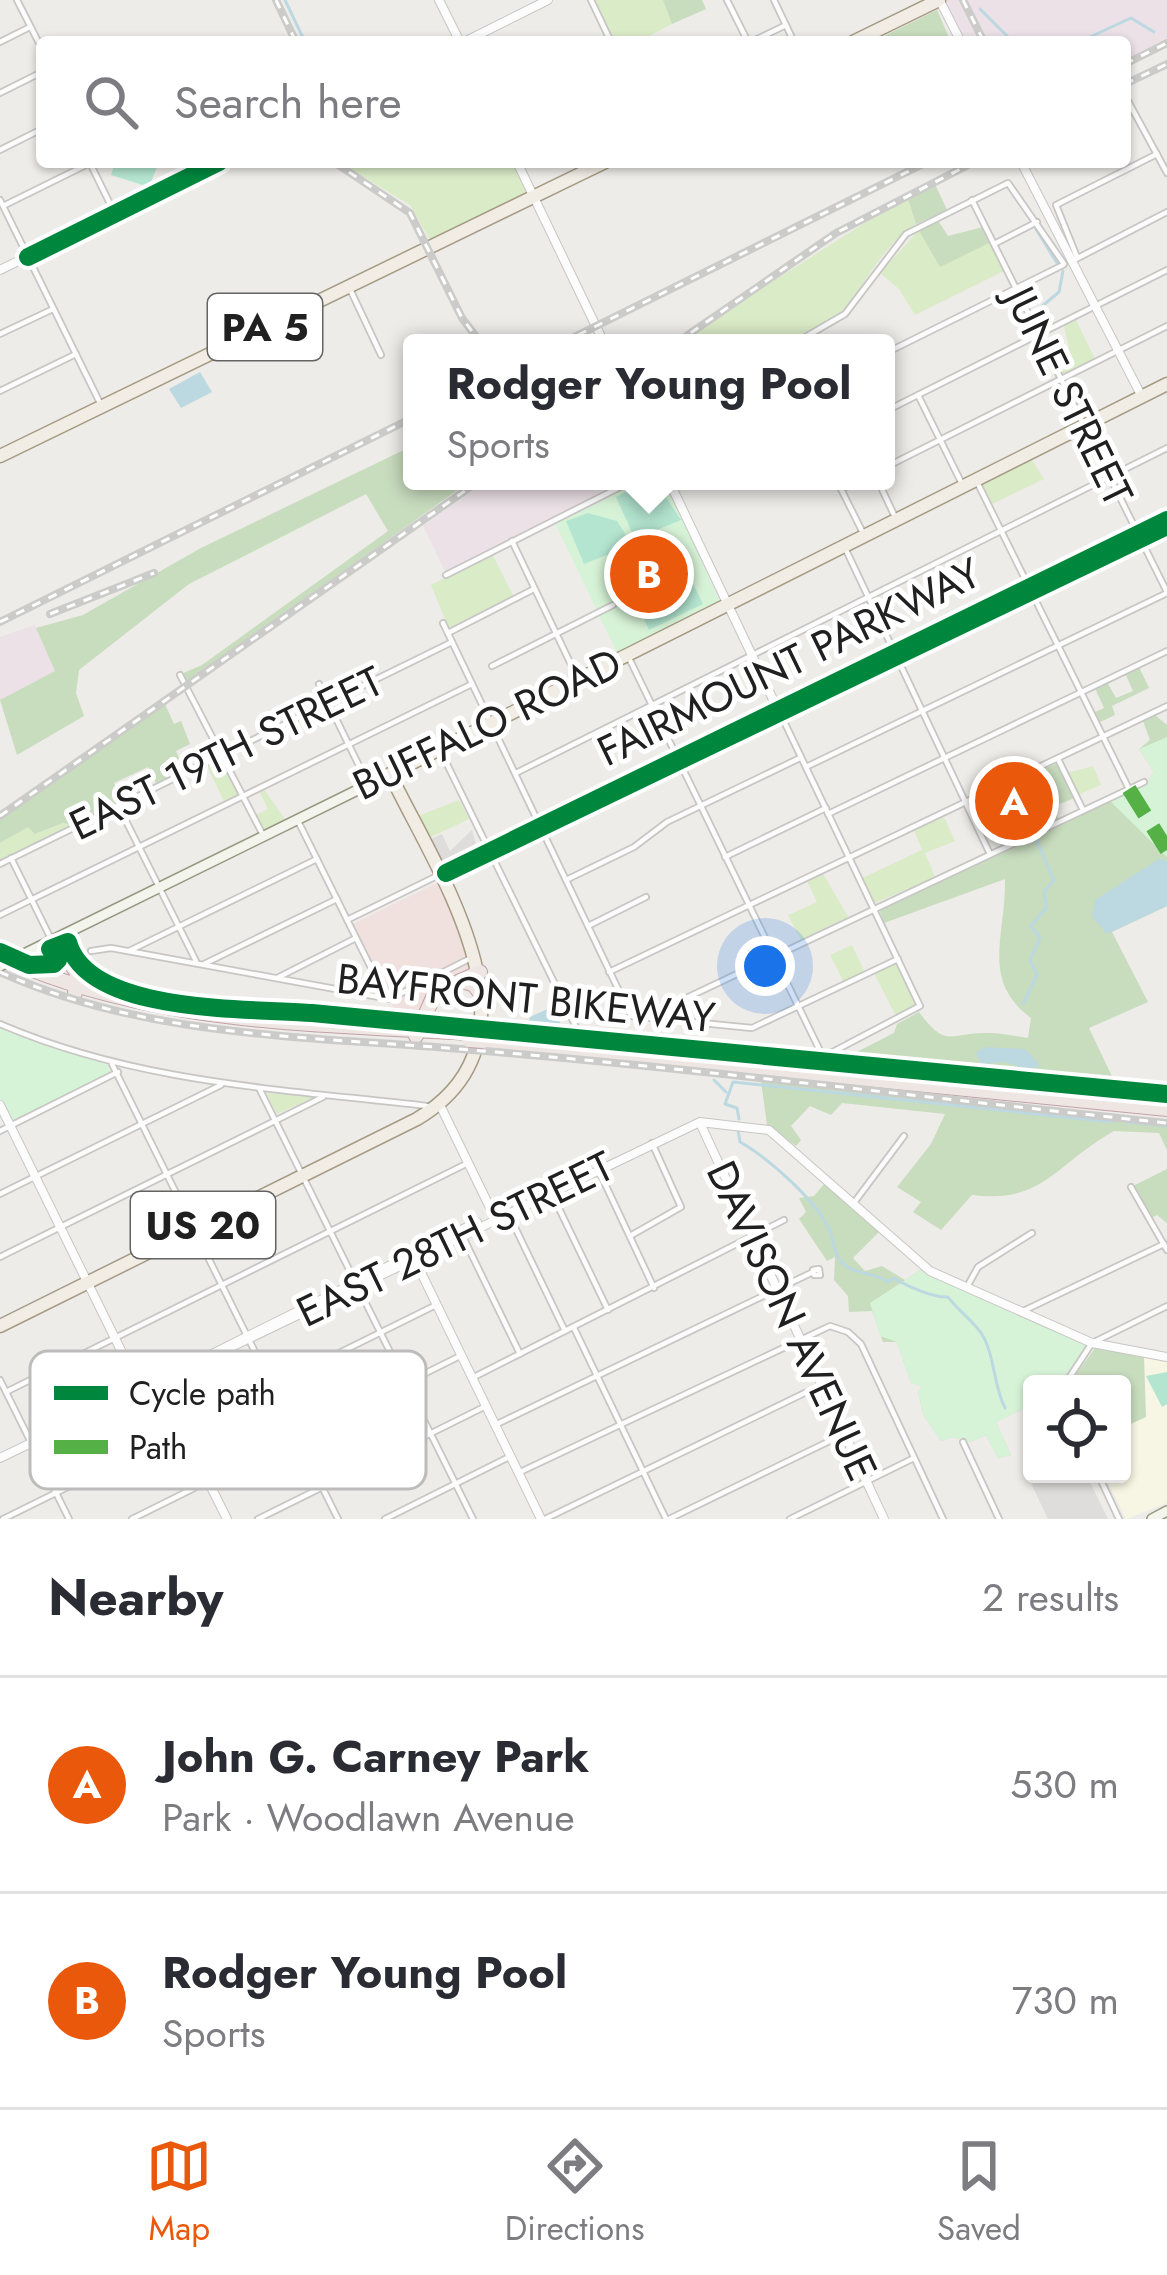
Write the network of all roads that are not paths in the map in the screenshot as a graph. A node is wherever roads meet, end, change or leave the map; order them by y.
1 (17, 0) edge
2 (439, 0) edge
3 (548, 0) edge
4 (591, 0) edge
5 (728, 0) edge
6 (773, 0) edge
7 (940, 0) edge
8 (786, 25) junction
9 (30, 27) junction
10 (458, 36) edge
11 (473, 36) edge
12 (608, 36) edge
13 (746, 36) edge
14 (762, 36) edge
15 (791, 36) edge
16 (865, 36) edge
17 (959, 36) edge
18 (36, 38) edge
19 (0, 42) edge
20 (36, 76) edge
21 (0, 93) edge
22 (1131, 106) edge
23 (36, 132) edge
24 (0, 150) edge
25 (1157, 154) junction
26 (1131, 167) edge
27 (77, 168) edge
28 (93, 168) edge
29 (207, 168) edge
30 (521, 168) edge
31 (593, 168) edge
32 (1024, 168) edge
33 (1130, 168) edge
34 (1167, 173) edge
35 (534, 197) junction
36 (973, 200) junction
37 (1, 204) edge
38 (1167, 212) edge
39 (115, 214) junction
40 (1038, 222) junction
41 (994, 244) junction
42 (28, 257) junction
43 (1071, 261) junction
44 (0, 270) edge
45 (1167, 270) edge
46 (349, 286) junction
47 (1016, 288) junction
48 (1096, 308) junction
49 (53, 309) junction
50 (1167, 326) edge
51 (0, 334) edge
52 (600, 334) edge
53 (817, 334) edge
54 (1039, 335) junction
55 (895, 348) edge
56 (1119, 352) junction
57 (76, 354) junction
58 (381, 355) dead end
59 (1061, 381) junction
60 (1167, 384) edge
61 (0, 392) edge
62 (918, 395) junction
63 (1142, 397) junction
64 (895, 406) edge
65 (101, 407) junction
66 (1084, 427) junction
67 (941, 440) junction
68 (1167, 448) edge
69 (0, 456) edge
70 (895, 463) edge
71 (1108, 476) junction
72 (969, 483) junction
73 (614, 490) edge
74 (674, 490) edge
75 (841, 490) edge
76 (882, 490) edge
77 (896, 519) junction
78 (1167, 523) edge
79 (1000, 530) junction
80 (864, 536) junction
81 (1138, 537) junction
82 (512, 541) junction
83 (844, 545) junction
84 (446, 575) dead end
85 (535, 589) junction
86 (1030, 590) junction
87 (1167, 592) edge
88 (868, 597) junction
89 (728, 604) junction
90 (613, 605) dead end
91 (443, 622) dead end
92 (448, 633) junction
93 (556, 634) junction
94 (452, 642) junction
95 (1058, 647) junction
96 (1167, 651) edge
97 (628, 655) junction
98 (896, 655) junction
99 (753, 656) junction
100 (492, 666) dead end
101 (180, 674) dead end
102 (578, 680) junction
103 (319, 684) dead end
104 (472, 684) junction
105 (1081, 693) junction
106 (327, 702) junction
107 (652, 706) junction
108 (1167, 706) edge
109 (779, 711) junction
110 (923, 712) junction
111 (491, 724) junction
112 (1103, 737) junction
113 (348, 743) junction
114 (439, 749) junction
115 (223, 754) junction
116 (801, 757) junction
117 (678, 759) junction
118 (945, 759) junction
119 (1058, 759) junction
120 (405, 766) junction
121 (806, 767) junction
122 (390, 773) junction
123 (516, 773) junction
124 (1144, 782) dead end
125 (368, 784) junction
126 (1129, 789) junction
127 (398, 791) junction
128 (243, 794) junction
129 (966, 804) junction
130 (118, 805) junction
131 (700, 806) junction
132 (1083, 810) junction
133 (827, 811) junction
134 (297, 819) junction
135 (540, 826) junction
136 (263, 835) junction
137 (139, 846) junction
138 (489, 851) junction
139 (990, 854) junction
140 (725, 857) junction
141 (11, 858) junction
142 (317, 859) junction
143 (850, 859) junction
144 (0, 864) edge
145 (442, 874) junction
146 (566, 880) junction
147 (159, 886) junction
148 (646, 897) dead end
149 (337, 898) junction
150 (31, 899) junction
151 (748, 907) junction
152 (873, 908) junction
153 (0, 915) edge
154 (347, 920) junction
155 (179, 926) junction
156 (588, 926) junction
157 (356, 938) junction
158 (52, 941) junction
159 (91, 951) dead end
160 (129, 951) junction
161 (773, 957) junction
162 (898, 959) junction
163 (0, 962) edge
164 (200, 964) junction
165 (478, 964) junction
166 (610, 972) junction
167 (277, 978) junction
168 (455, 981) junction
169 (72, 987) junction
170 (386, 998) junction
171 (482, 1002) junction
172 (797, 1008) junction
173 (424, 1009) junction
174 (643, 1018) junction
175 (0, 1024) edge
176 (576, 1027) dead end
177 (440, 1031) junction
178 (417, 1033) junction
179 (465, 1036) junction
180 (112, 1064) junction
181 (128, 1068) junction
182 (117, 1072) junction
183 (223, 1084) junction
184 (259, 1088) junction
185 (328, 1095) junction
186 (439, 1103) junction
187 (0, 1105) edge
188 (1167, 1106) edge
189 (275, 1121) junction
190 (700, 1122) junction
191 (142, 1123) junction
192 (10, 1126) junction
193 (0, 1132) edge
194 (904, 1136) dead end
195 (652, 1143) junction
196 (468, 1163) junction
197 (598, 1169) junction
198 (167, 1174) junction
199 (35, 1176) junction
200 (302, 1176) junction
201 (1131, 1187) dead end
202 (551, 1192) junction
203 (0, 1193) edge
204 (853, 1204) junction
205 (507, 1212) junction
206 (494, 1216) junction
207 (784, 1220) dead end
208 (60, 1227) junction
209 (195, 1229) junction
210 (330, 1232) junction
211 (1032, 1233) dead end
212 (462, 1235) junction
213 (630, 1236) junction
214 (753, 1239) junction
215 (1166, 1247) edge
216 (413, 1256) junction
217 (0, 1257) edge
218 (813, 1272) dead end
219 (87, 1282) junction
220 (356, 1284) junction
221 (223, 1285) junction
222 (654, 1288) junction
223 (775, 1288) junction
224 (967, 1288) junction
225 (436, 1304) junction
226 (1167, 1306) edge
227 (608, 1310) junction
228 (1021, 1312) junction
229 (0, 1326) edge
230 (574, 1328) junction
231 (565, 1332) junction
232 (380, 1333) junction
233 (799, 1336) junction
234 (248, 1337) junction
235 (115, 1338) junction
236 (1093, 1343) junction
237 (89, 1351) edge
238 (121, 1351) edge
239 (219, 1351) edge
240 (255, 1351) edge
241 (343, 1351) edge
242 (389, 1351) edge
243 (520, 1354) junction
244 (461, 1356) junction
245 (1167, 1357) edge
246 (426, 1373) edge
247 (597, 1375) junction
248 (1071, 1375) edge
249 (472, 1378) junction
250 (0, 1380) edge
251 (30, 1380) edge
252 (822, 1384) junction
253 (6, 1392) junction
254 (486, 1407) junction
255 (620, 1424) junction
256 (495, 1425) junction
257 (426, 1426) edge
258 (845, 1433) junction
259 (430, 1434) junction
260 (426, 1436) edge
261 (30, 1441) edge
262 (964, 1442) dead end
263 (30, 1443) edge
264 (510, 1457) junction
265 (0, 1458) edge
266 (914, 1458) junction
267 (643, 1471) junction
268 (518, 1473) junction
269 (867, 1482) junction
270 (1103, 1483) edge
271 (456, 1484) junction
272 (54, 1489) edge
273 (64, 1489) edge
274 (192, 1489) edge
275 (212, 1489) edge
276 (318, 1489) edge
277 (323, 1489) edge
278 (56, 1493) junction
279 (1167, 1511) edge
280 (998, 1517) edge
281 (4, 1519) edge
282 (69, 1519) edge
283 (132, 1519) edge
284 (227, 1519) edge
285 (258, 1519) edge
286 (338, 1519) edge
287 (385, 1519) edge
288 (473, 1519) edge
289 (543, 1519) edge
290 (668, 1519) edge
291 (790, 1519) edge
292 (884, 1519) edge
293 (943, 1519) edge
294 (988, 1519) edge
295 (1119, 1519) edge
296 (1151, 1519) edge

1 - 9 street
2 - 10 street
3 - 11 street
4 - 12 street
5 - 13 street
6 - 8 street
7 - 16 main road
7 - 17 street
8 - 14 street
8 - 15 street
9 - 18 street
9 - 19 street
20 - 21 street
22 - 25 street
23 - 24 street
25 - 26 street
25 - 34 street
27 - 37 street
28 - 39 street
29 - 39 street
30 - 35 street
31 - 35 main road, PA 5
32 - 43 street
33 - 43 street
35 - 46 main road, PA 5
35 - 52 street
36 - 40 street
36 - 41 street, JUNE STREET
36 - 53 street
37 - 42 street
38 - 43 street
39 - 42 street
40 - 41 street
40 - 43 street
41 - 47 street, JUNE STREET
42 - 44 street
42 - 49 street
43 - 47 street
43 - 48 street
45 - 48 street
46 - 58 street
46 - 65 main road, PA 5
47 - 54 street, JUNE STREET
47 - 55 street
48 - 54 street
48 - 56 street
49 - 51 street
49 - 57 street
50 - 56 street
54 - 59 street, JUNE STREET
54 - 62 street
56 - 59 street
56 - 63 street
57 - 61 street
57 - 65 street
59 - 66 street, JUNE STREET
59 - 67 street
60 - 63 main road, BUFFALO ROAD
62 - 64 street
62 - 67 street
63 - 66 main road, BUFFALO ROAD
65 - 69 main road, PA 5
66 - 71 street, JUNE STREET
66 - 72 main road, BUFFALO ROAD
67 - 70 street
67 - 72 street
68 - 71 street
71 - 79 street
71 - 81 street, JUNE STREET
72 - 77 main road, BUFFALO ROAD
72 - 79 street
73 - 82 street
74 - 89 street
75 - 80 street
76 - 77 street
77 - 80 main road, BUFFALO ROAD
78 - 81 street, FAIRMOUNT PARKWAY
79 - 86 street
79 - 88 street
80 - 83 main road, BUFFALO ROAD
81 - 86 street, FAIRMOUNT PARKWAY
81 - 87 street, JUNE STREET
82 - 84 street
82 - 85 street
83 - 88 street
83 - 89 main road, BUFFALO ROAD
85 - 92 street
85 - 93 street
86 - 95 street
86 - 98 street, FAIRMOUNT PARKWAY
87 - 95 street
88 - 98 street
88 - 99 street
89 - 97 main road, BUFFALO ROAD
89 - 99 street
90 - 93 street
91 - 92 street
92 - 94 street
93 - 100 street
93 - 102 street
94 - 104 street
94 - 106 street, EAST 19TH STREET
95 - 105 street
95 - 110 street
96 - 105 street
97 - 102 main road, BUFFALO ROAD
97 - 107 street
98 - 109 street, FAIRMOUNT PARKWAY
98 - 110 street
99 - 107 street
99 - 109 street
101 - 115 street
102 - 111 main road, BUFFALO ROAD
103 - 106 street
104 - 111 street
104 - 113 street
105 - 112 street
105 - 118 street
106 - 113 street
106 - 115 street, EAST 19TH STREET
107 - 117 street
107 - 123 street
108 - 112 street
109 - 116 street
109 - 117 street, FAIRMOUNT PARKWAY
110 - 118 street
110 - 121 street
111 - 114 main road, BUFFALO ROAD
111 - 123 street
112 - 119 street
112 - 126 street
113 - 125 street
113 - 128 street
114 - 120 main road, BUFFALO ROAD
114 - 138 street
115 - 128 street
115 - 130 street, EAST 19TH STREET
116 - 121 street
116 - 131 street
117 - 131 street
117 - 135 street, FAIRMOUNT PARKWAY
118 - 129 street
118 - 133 street
119 - 129 street
119 - 132 street
120 - 122 main road, BUFFALO ROAD
120 - 127 main road
121 - 133 street
122 - 125 main road, BUFFALO ROAD
122 - 127 main road, US 20
123 - 135 street
124 - 126 street
125 - 134 main road, BUFFALO ROAD
126 - 132 street
127 - 145 main road, US 20
128 - 136 street
128 - 137 street
129 - 139 street
129 - 143 street
130 - 137 street
130 - 141 street, EAST 19TH STREET
131 - 140 street
131 - 146 street
132 - 139 street
133 - 140 street
133 - 143 street
134 - 136 main road, BUFFALO ROAD
134 - 142 street
135 - 138 street, FAIRMOUNT PARKWAY
135 - 146 street
136 - 147 main road, BUFFALO ROAD
137 - 147 street
137 - 150 street
138 - 145 street, FAIRMOUNT PARKWAY
138 - 176 street
139 - 152 street
140 - 151 street
141 - 144 street, EAST 19TH STREET
141 - 150 street
142 - 149 street
142 - 155 street
143 - 151 street
143 - 152 street
145 - 154 street, FAIRMOUNT PARKWAY
145 - 165 main road, US 20
146 - 156 street
147 - 155 street
147 - 158 main road, BUFFALO ROAD
148 - 156 street
149 - 154 street
149 - 164 street
150 - 153 street
150 - 158 street
151 - 161 street
151 - 166 street
152 - 161 street
152 - 162 street
154 - 157 street
155 - 160 street
155 - 164 street
156 - 166 street
157 - 167 street
157 - 170 street
158 - 163 main road, BUFFALO ROAD, bridge
158 - 169 highway
159 - 160 street
160 - 164 street
161 - 172 street
161 - 174 street
162 - 172 street
162 - 172 street
163 - 169 highway
164 - 167 street
165 - 168 highway
165 - 170 street
165 - 171 main road, US 20
166 - 174 street
167 - 170 street
168 - 171 highway
168 - 173 highway
169 - 178 highway
171 - 186 main road, US 20
172 - 174 street
173 - 177 highway
173 - 178 highway
175 - 180 street
177 - 178 highway
177 - 179 highway
178 - 179 highway
179 - 188 highway, bridge
180 - 181 street
180 - 182 street
181 - 182 street
181 - 183 street
182 - 191 street
182 - 192 street
183 - 184 street
183 - 191 street
184 - 185 street
184 - 189 street
185 - 186 street
185 - 189 street
186 - 196 street
186 - 200 main road, US 20
187 - 192 street
189 - 198 street
189 - 200 street
190 - 195 street, EAST 28TH STREET
190 - 204 street
190 - 214 street, DAVISON AVENUE
191 - 198 street
191 - 199 street
192 - 193 street
192 - 199 street
194 - 204 street
195 - 197 street, EAST 28TH STREET
195 - 213 street
196 - 206 street
196 - 210 street
197 - 202 street, EAST 28TH STREET
197 - 213 street
198 - 208 street
198 - 209 street
199 - 203 street
199 - 208 street
200 - 209 main road, US 20
200 - 210 street
201 - 215 street
202 - 205 street, EAST 28TH STREET
202 - 227 street
204 - 224 street
205 - 206 street, EAST 28TH STREET
205 - 231 street
206 - 212 street, EAST 28TH STREET
206 - 216 street, EAST 28TH STREET
207 - 214 street
208 - 217 street
208 - 219 street
209 - 219 main road, US 20
209 - 221 street
210 - 220 street
210 - 221 street
211 - 224 street
212 - 216 street, EAST 28TH STREET
212 - 243 street
213 - 222 street
214 - 222 street
214 - 223 street, DAVISON AVENUE
215 - 228 street
216 - 220 street, EAST 28TH STREET
216 - 225 street
218 - 223 street
219 - 229 main road, US 20
219 - 235 street
220 - 232 street
220 - 234 street, EAST 28TH STREET
221 - 234 street
221 - 235 street
222 - 227 street
223 - 233 street, DAVISON AVENUE
223 - 247 street
224 - 228 street
225 - 232 street
225 - 244 street
226 - 236 street
227 - 230 street
228 - 236 street
230 - 231 street
230 - 247 street
231 - 243 street
232 - 241 street
232 - 242 street
233 - 252 street, DAVISON AVENUE
233 - 255 street
233 - 266 street
234 - 239 street, EAST 28TH STREET
234 - 240 street
235 - 237 street
235 - 238 street
236 - 245 street
236 - 248 street
243 - 249 street
244 - 246 street
244 - 249 street
247 - 255 street
247 - 256 street
249 - 254 street
250 - 253 street
251 - 253 street
252 - 258 street, DAVISON AVENUE
252 - 267 street
253 - 261 street
254 - 256 street
254 - 259 street
255 - 267 street
255 - 268 street
256 - 264 street
257 - 259 street
258 - 269 street, DAVISON AVENUE
258 - 290 street
259 - 260 street
259 - 271 street
262 - 280 street
263 - 265 street, EAST 28TH STREET
264 - 268 street
264 - 271 street
266 - 269 street
266 - 293 street
267 - 289 street
267 - 290 street
268 - 289 street
269 - 291 street
269 - 292 street, DAVISON AVENUE
270 - 295 street
271 - 287 street
271 - 288 street
272 - 278 street
273 - 278 street
274 - 283 street
275 - 284 street
276 - 285 street
277 - 286 street
278 - 281 street
278 - 282 street
279 - 296 main road
280 - 294 street

